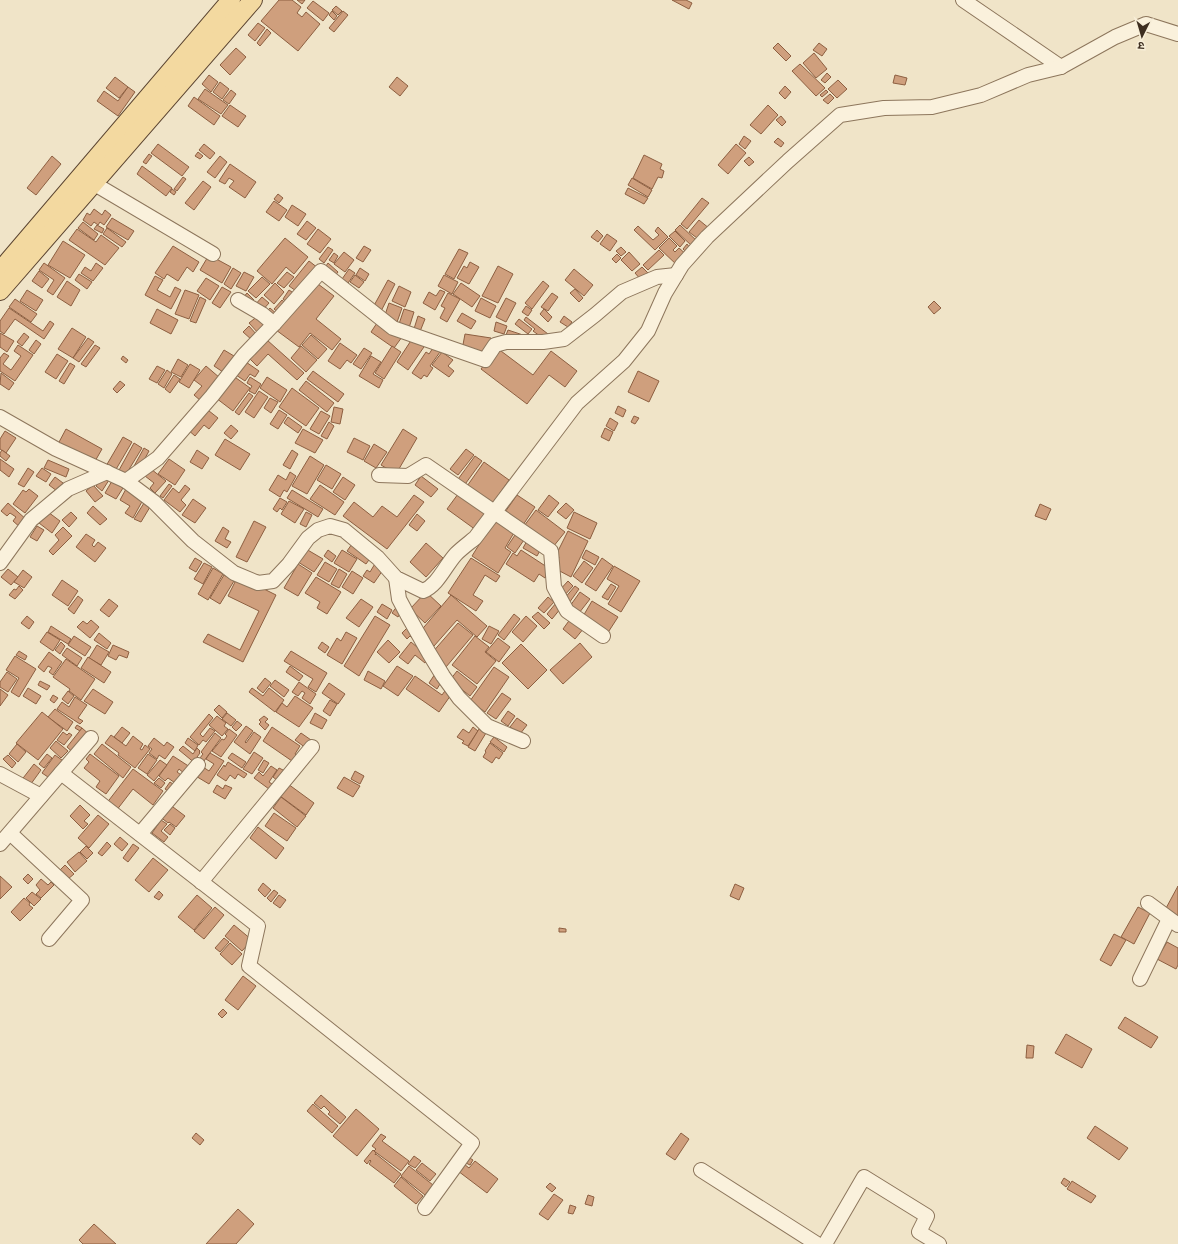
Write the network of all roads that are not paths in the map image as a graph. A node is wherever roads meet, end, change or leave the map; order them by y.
1 (231, 0) edge
2 (252, 0) edge
3 (963, 0) edge
4 (1178, 34) edge
5 (1061, 66) junction
6 (93, 183) junction
7 (213, 254) dead end
8 (0, 270) edge
9 (676, 275) junction
10 (0, 291) edge
11 (238, 300) dead end
12 (274, 324) junction
13 (0, 417) edge
14 (107, 472) junction
15 (379, 475) dead end
16 (126, 481) junction
17 (495, 512) junction
18 (0, 563) edge
19 (396, 578) junction
20 (603, 636) dead end
21 (91, 738) dead end
22 (523, 741) dead end
23 (312, 747) dead end
24 (198, 765) dead end
25 (61, 773) junction
26 (0, 774) edge
27 (41, 796) junction
28 (10, 833) junction
29 (140, 834) junction
30 (0, 844) edge
31 (201, 882) junction
32 (1148, 903) dead end
33 (1174, 922) edge
34 (48, 938) dead end
35 (1140, 979) dead end
36 (701, 1170) dead end
37 (425, 1208) dead end
38 (817, 1244) edge
39 (825, 1244) edge
40 (939, 1244) edge

1 - 8 main road
2 - 6 main road
3 - 5 street
4 - 5 street
5 - 9 street
6 - 7 street
6 - 10 main road
9 - 12 street
9 - 17 street
11 - 12 street
12 - 16 street
13 - 14 street
14 - 16 street
14 - 18 street
15 - 17 street
16 - 19 street
17 - 19 street
17 - 20 street
19 - 22 street
21 - 25 street
23 - 31 street
24 - 29 street
25 - 27 street
25 - 29 street
26 - 27 street
27 - 28 street
28 - 30 street
28 - 34 street
29 - 31 street
31 - 37 street
32 - 33 street
33 - 35 street
36 - 38 street
39 - 40 street

